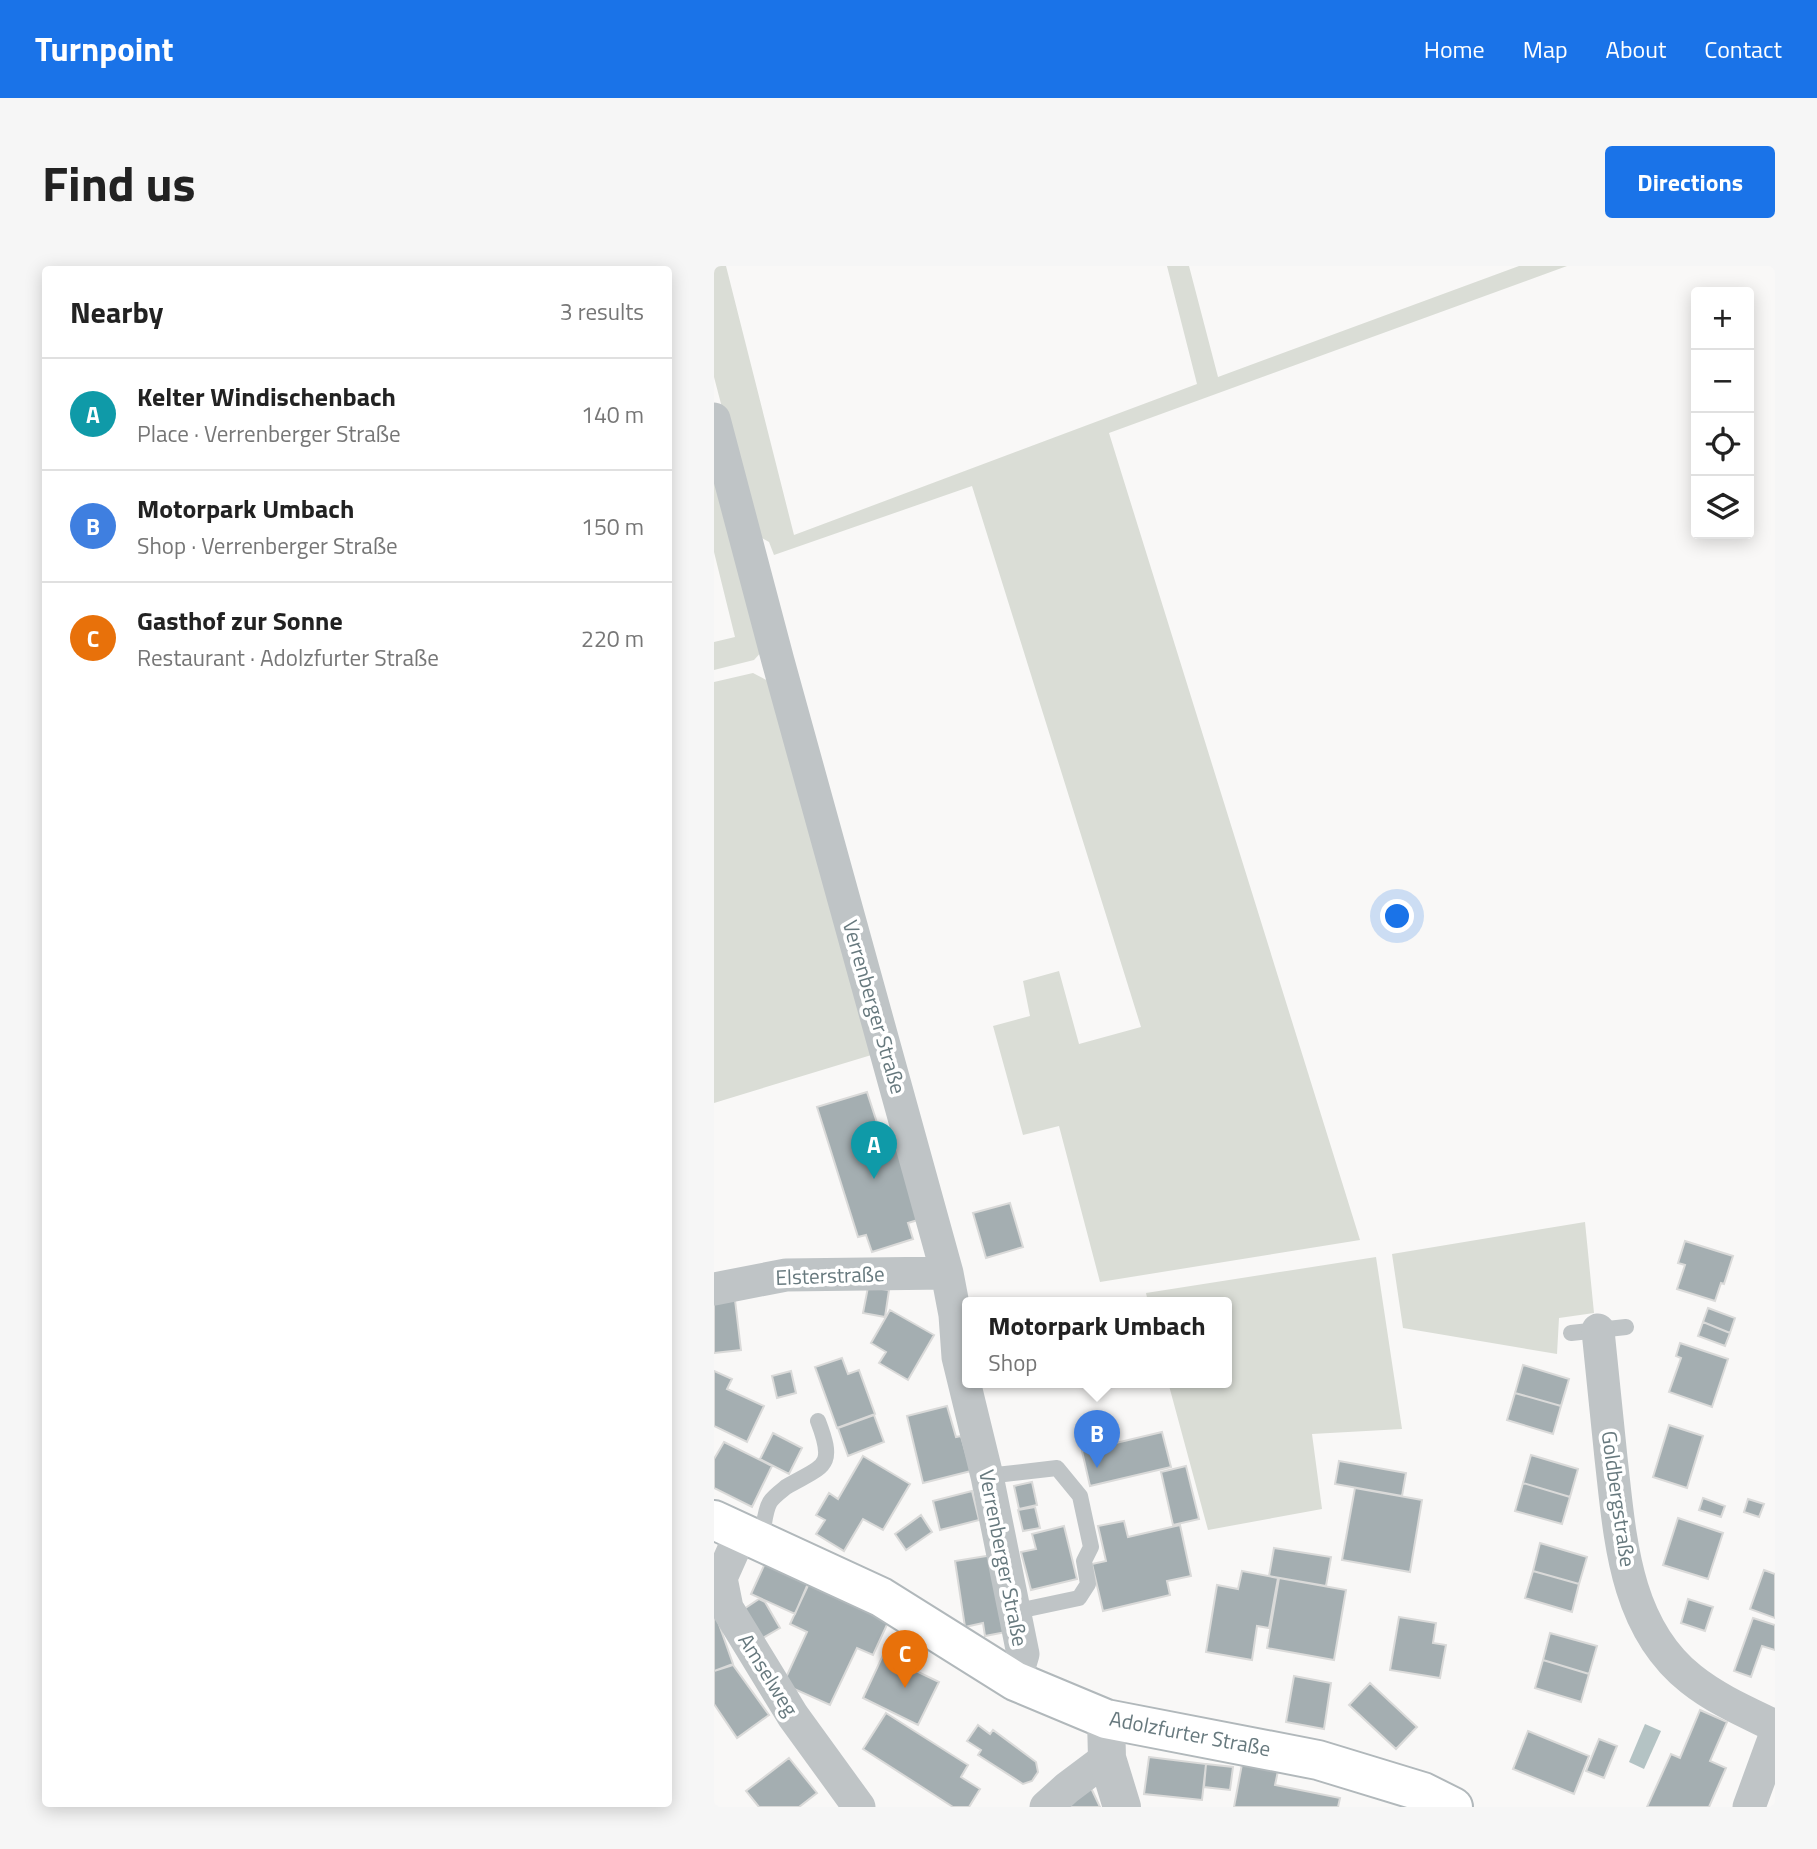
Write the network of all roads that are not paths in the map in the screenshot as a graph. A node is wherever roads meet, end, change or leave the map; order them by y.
1 (714, 419) edge
2 (947, 1273) junction
3 (714, 1289) edge
4 (1598, 1330) dead end
5 (962, 1373) edge
6 (966, 1388) edge
7 (818, 1421) dead end
8 (987, 1476) junction
9 (739, 1530) edge
10 (1013, 1612) junction
11 (1015, 1681) junction
12 (1106, 1718) junction
13 (1775, 1726) edge
14 (1775, 1736) edge
15 (1107, 1758) junction
16 (859, 1807) edge
17 (1046, 1807) edge
18 (1122, 1807) edge
19 (1453, 1807) edge
20 (1749, 1807) edge

1 - 2 street, Verrenberger Straße
2 - 3 street, Elsterstraße
2 - 5 street, Verrenberger Straße
4 - 13 street, Goldbergstraße
6 - 8 street, Verrenberger Straße
7 - 9 lane
8 - 10 street, Verrenberger Straße
8 - 10 lane
9 - 11 main road, Adolzfurter Straße
9 - 16 street, Amselweg
10 - 11 street, Verrenberger Straße
11 - 12 main road, Adolzfurter Straße
12 - 15 street
12 - 19 main road, Adolzfurter Straße
14 - 20 street
15 - 17 street
15 - 18 street

